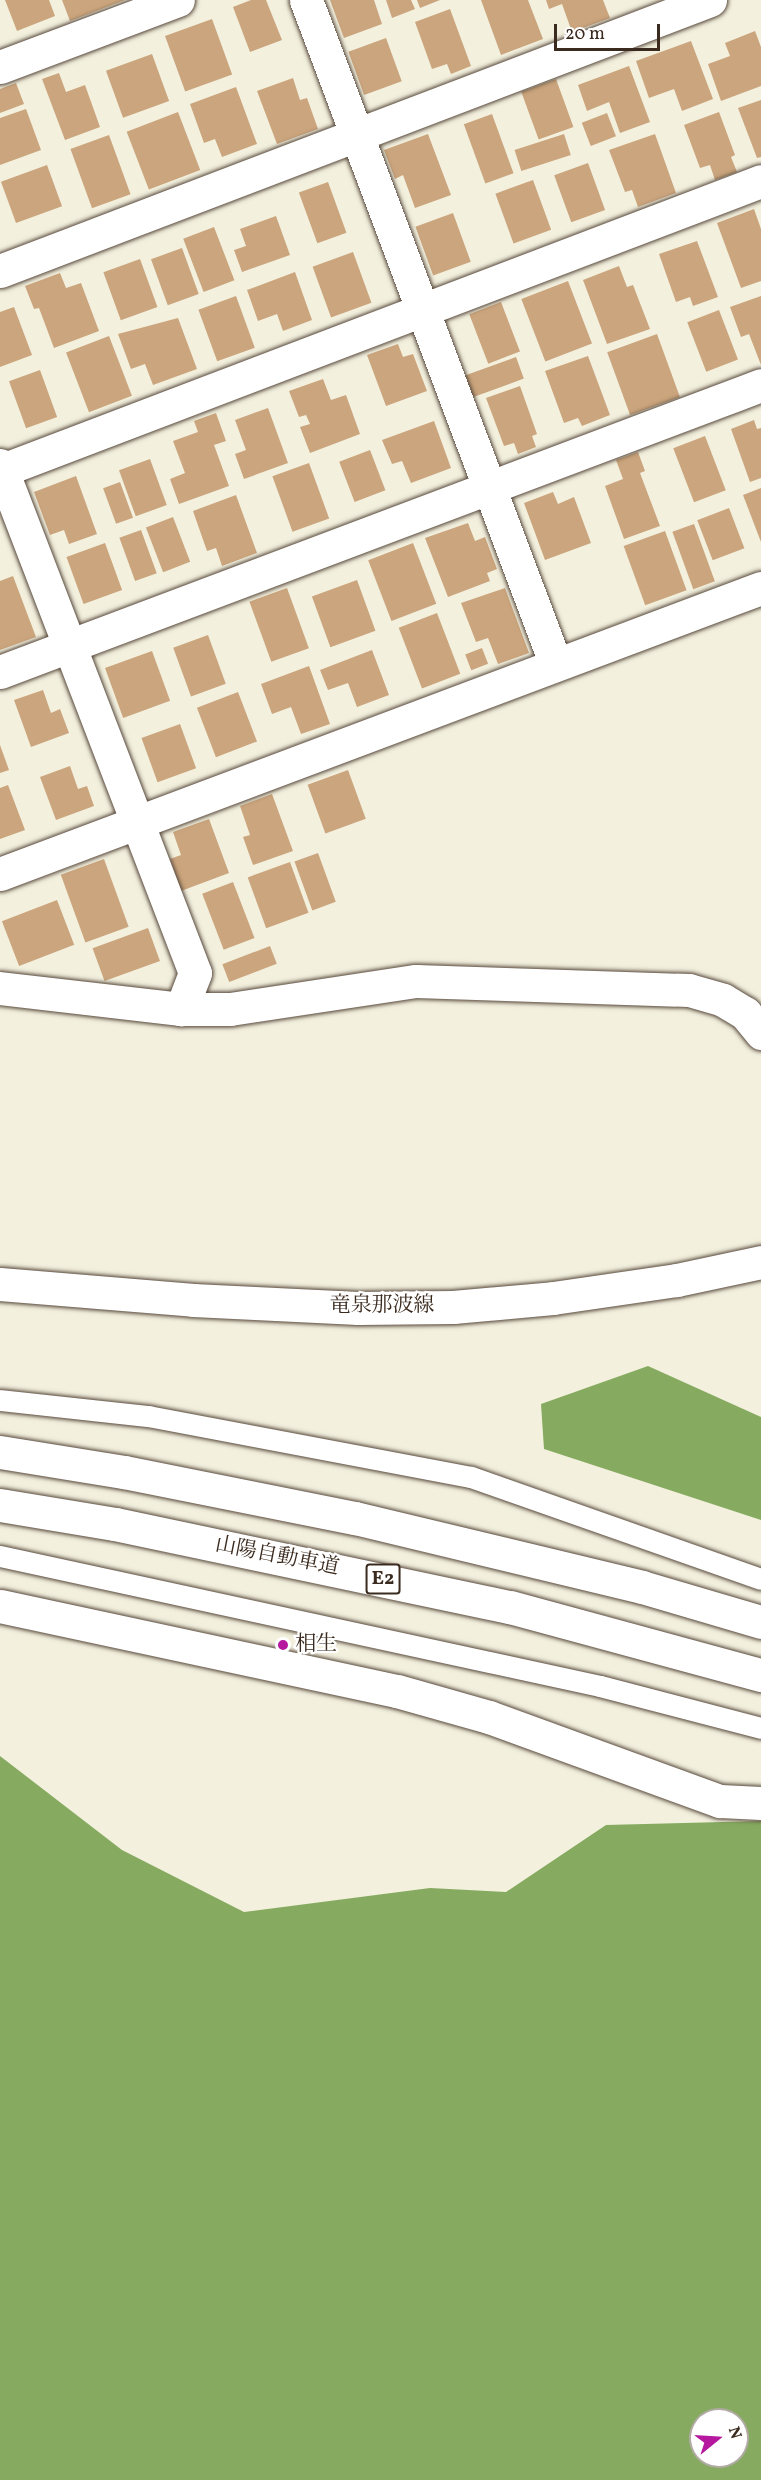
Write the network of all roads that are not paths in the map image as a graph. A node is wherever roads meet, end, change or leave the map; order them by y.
1 (178, 0) edge
2 (306, 0) edge
3 (710, 0) edge
4 (0, 67) edge
5 (356, 135) junction
6 (761, 181) edge
7 (0, 271) edge
8 (425, 310) junction
9 (761, 385) edge
10 (1, 469) edge
11 (492, 487) junction
12 (761, 588) edge
13 (72, 645) junction
14 (556, 665) junction
15 (0, 672) edge
16 (137, 822) junction
17 (0, 874) edge
18 (0, 988) edge
19 (181, 1009) junction
20 (761, 1034) edge
21 (761, 1262) edge
22 (0, 1284) edge
23 (0, 1400) edge
24 (0, 1452) edge
25 (0, 1505) edge
26 (0, 1557) edge
27 (761, 1579) edge
28 (0, 1606) edge
29 (761, 1622) edge
30 (761, 1676) edge
31 (761, 1728) edge
32 (761, 1803) edge

1 - 4 main road
2 - 5 main road
3 - 5 main road
5 - 7 main road
5 - 8 main road
6 - 8 main road
8 - 10 main road
8 - 11 main road
9 - 11 main road
10 - 13 main road
11 - 13 main road
11 - 14 main road
12 - 14 main road
13 - 15 main road
13 - 16 main road
14 - 16 main road
16 - 17 main road
16 - 19 main road
18 - 19 main road
19 - 20 main road
21 - 22 main road, 竜泉那波線
23 - 27 lane
24 - 29 main road
25 - 30 main road, 山陽自動車道 / E2
26 - 31 lane
28 - 32 main road

